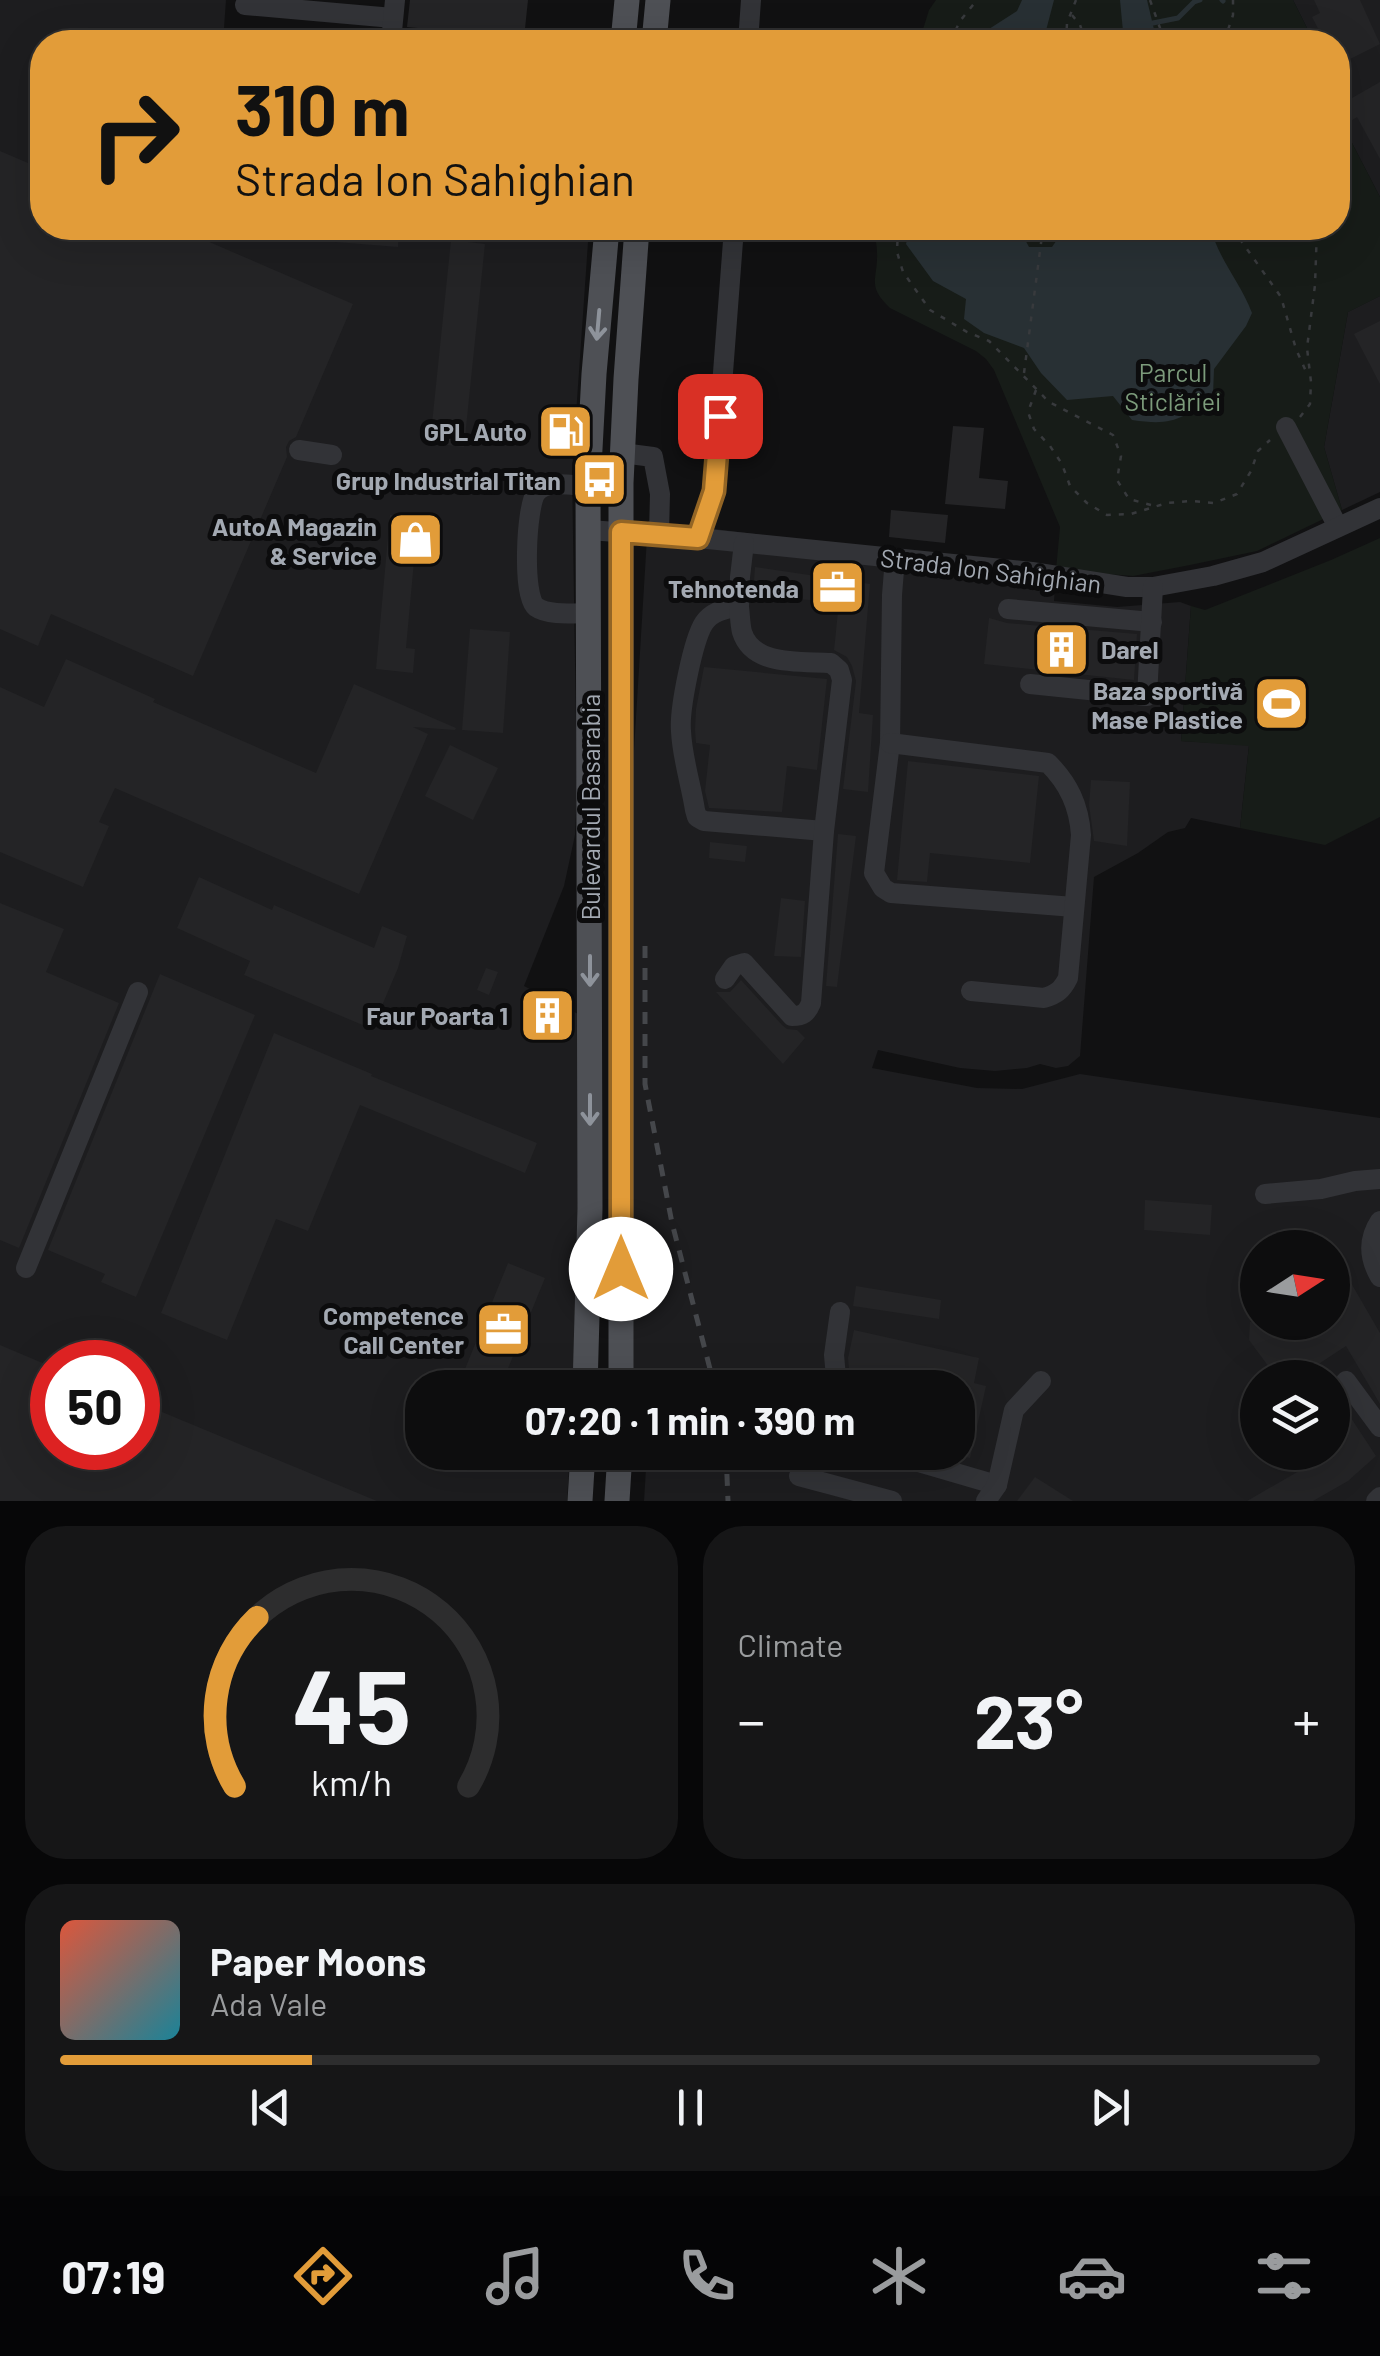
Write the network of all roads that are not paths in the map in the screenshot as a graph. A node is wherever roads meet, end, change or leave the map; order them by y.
1 (626, 0) edge
2 (658, 0) edge
3 (751, 0) edge
4 (245, 5) dead end
5 (394, 9) edge
6 (624, 30) edge
7 (655, 30) edge
8 (749, 30) edge
9 (605, 240) edge
10 (637, 240) edge
11 (733, 240) edge
12 (1286, 427) road end
13 (299, 450) dead end
14 (622, 453) junction
15 (332, 455) dead end
16 (588, 486) junction
17 (1380, 508) edge
18 (1338, 527) junction
19 (588, 530) junction
20 (621, 532) junction
21 (659, 534) junction
22 (698, 538) junction
23 (744, 543) junction
24 (895, 558) junction
25 (1153, 586) junction
26 (739, 606) junction
27 (1008, 608) dead end
28 (590, 613) junction
29 (1152, 622) junction
30 (1030, 684) dead end
31 (890, 743) junction
32 (824, 830) junction
33 (1074, 908) junction
34 (725, 979) dead end
35 (971, 991) dead end
36 (138, 992) dead end
37 (1380, 1179) edge
38 (1265, 1194) dead end
39 (1380, 1221) edge
40 (26, 1268) dead end
41 (1380, 1277) edge
42 (840, 1312) dead end
43 (586, 1370) edge
44 (621, 1370) edge
45 (835, 1370) edge
46 (1042, 1381) dead end
47 (1350, 1386) edge
48 (1380, 1427) edge
49 (582, 1470) edge
50 (619, 1470) edge
51 (931, 1470) edge
52 (799, 1476) dead end
53 (992, 1493) edge
54 (580, 1501) edge
55 (617, 1501) edge
56 (892, 1501) edge

1 - 6 main road
2 - 7 main road
3 - 8 street
4 - 5 street
9 -> 16 main road, Bulevardul Basarabia
10 - 14 main road, Bulevardul Basarabia
11 - 22 street
12 - 18 street
13 - 15 street
14 - 20 main road, Bulevardul Basarabia
14 - 21 street
16 - 19 main road, Bulevardul Basarabia
16 - 28 street
17 - 18 street, Strada Ion Sahighian
18 - 25 street, Strada Ion Sahighian
19 - 20 street, Strada Ion Sahighian
19 - 28 main road, Bulevardul Basarabia
20 - 21 street, Strada Ion Sahighian
20 - 44 main road, Bulevardul Basarabia
21 - 22 street, Strada Ion Sahighian
22 - 23 street, Strada Ion Sahighian
23 - 24 street, Strada Ion Sahighian
23 - 26 street
24 - 25 street, Strada Ion Sahighian
24 - 31 street
25 - 29 street
26 - 32 street
26 - 32 street
27 - 29 street
28 -> 43 main road, Bulevardul Basarabia
29 - 30 street
31 - 33 street
31 - 33 street
32 - 34 street
33 - 35 street
36 - 40 street
37 - 38 street
39 - 41 street
42 - 45 street
46 - 53 street
47 - 48 street
49 - 54 main road
50 - 55 main road
51 - 53 street
52 - 56 street

